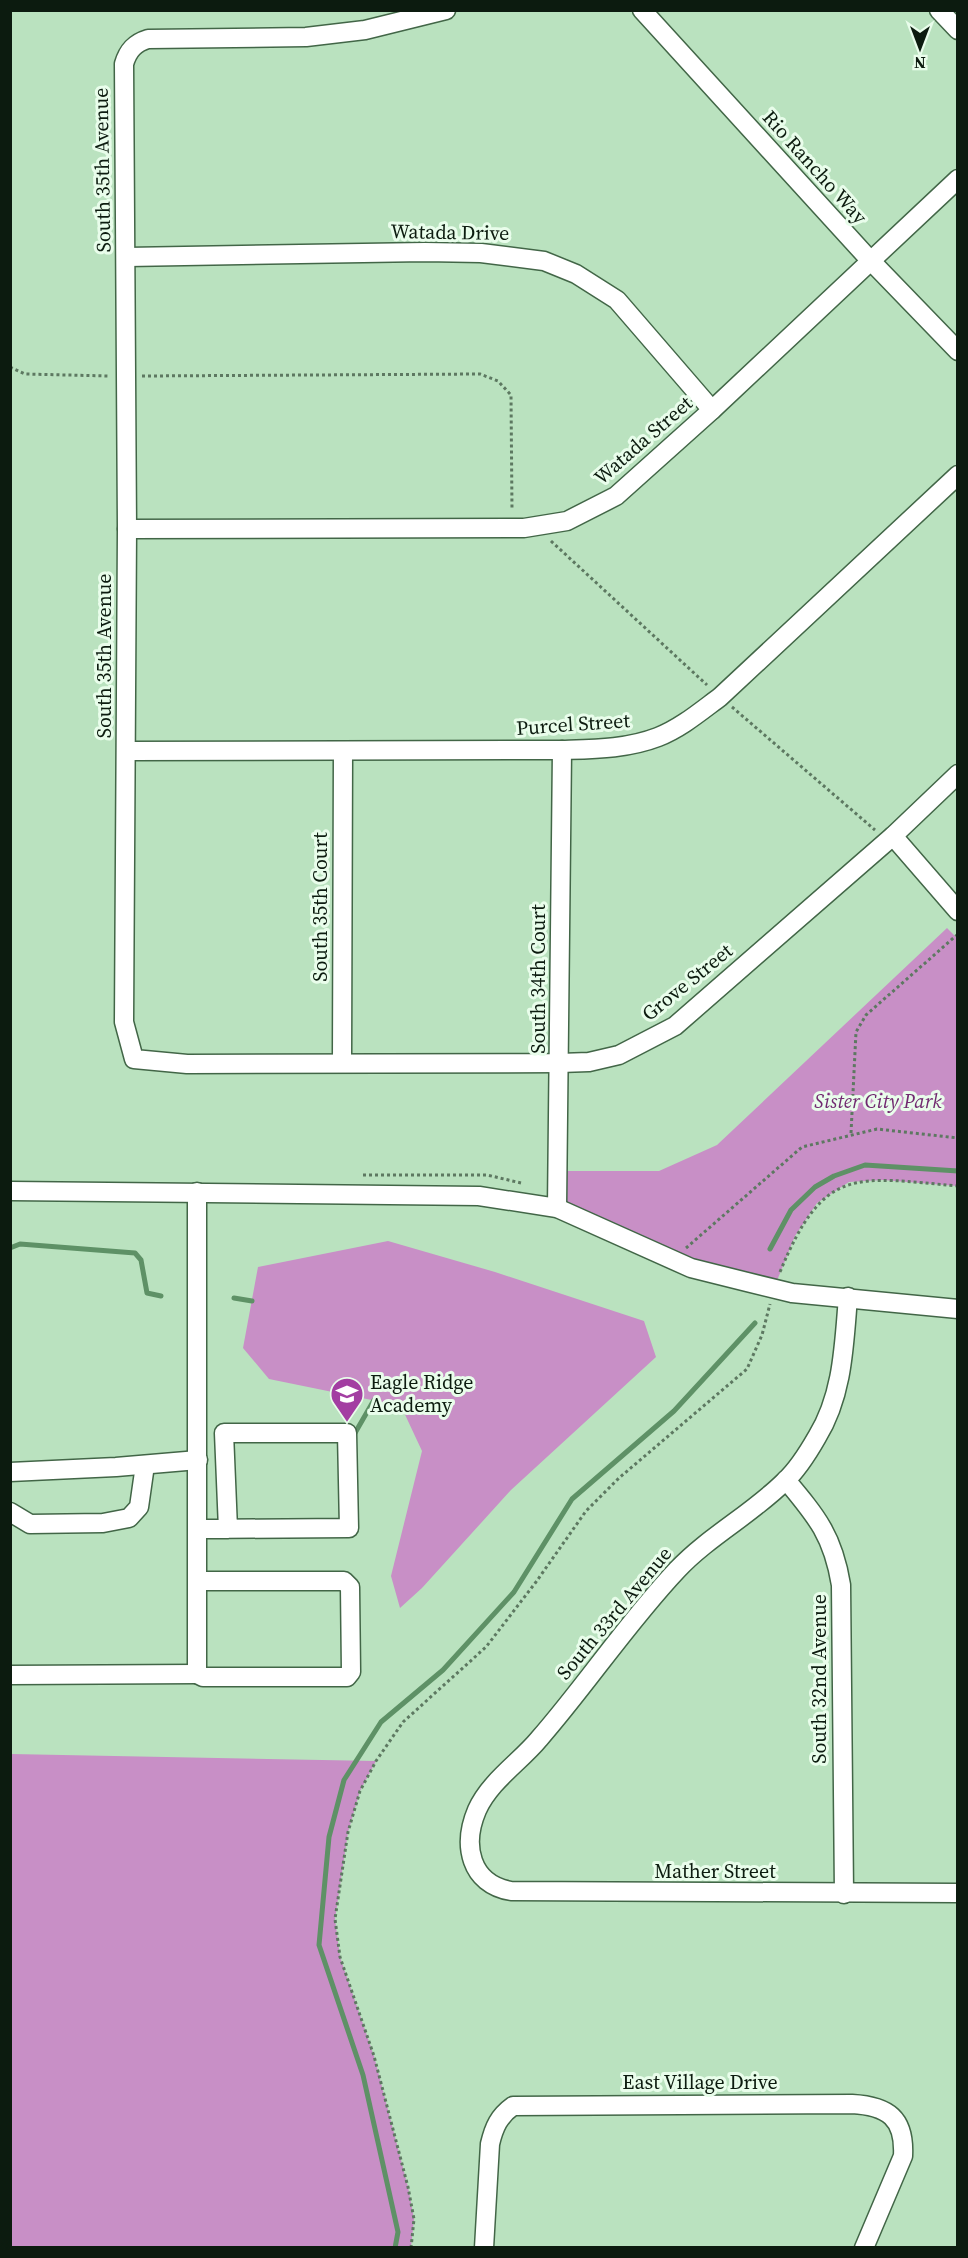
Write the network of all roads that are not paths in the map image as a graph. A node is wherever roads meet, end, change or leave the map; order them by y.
1 (446, 10) edge
2 (642, 10) edge
3 (939, 10) edge
4 (957, 30) edge
5 (957, 178) edge
6 (127, 257) junction
7 (869, 259) junction
8 (957, 351) edge
9 (712, 410) junction
10 (957, 475) edge
11 (127, 529) junction
12 (562, 750) junction
13 (127, 751) junction
14 (343, 752) junction
15 (957, 774) edge
16 (893, 836) junction
17 (957, 911) edge
18 (342, 1062) junction
19 (560, 1063) junction
20 (10, 1191) edge
21 (196, 1192) junction
22 (557, 1208) junction
23 (848, 1297) junction
24 (957, 1309) edge
25 (198, 1460) junction
26 (145, 1465) junction
27 (10, 1472) edge
28 (786, 1480) junction
29 (10, 1512) edge
30 (228, 1528) junction
31 (198, 1529) junction
32 (198, 1581) junction
33 (197, 1674) junction
34 (10, 1675) edge
35 (478, 1874) joint
36 (957, 1893) edge
37 (844, 1894) junction
38 (484, 2247) edge
39 (864, 2247) edge

1 - 6 street, South 35th Avenue
2 - 7 street, Rio Rancho Way
3 - 4 street
5 - 7 street, Watada Street
6 - 9 street, Watada Drive
6 - 11 street, South 35th Avenue
7 - 8 street, Rio Rancho Way
7 - 9 street, Watada Street
9 - 11 street, Watada Street
10 - 12 street, Purcel Street
11 - 13 street, South 35th Avenue
12 - 14 street, Purcel Street
12 - 19 street, South 34th Court
13 - 14 street, Purcel Street
13 - 18 street, South 35th Avenue
14 - 18 street, South 35th Court
15 - 16 street, Grove Street
16 - 17 street
16 - 19 street, Grove Street
18 - 19 street, Grove Street
19 - 22 street, South 34th Court
20 - 21 street
21 - 22 street
21 - 25 street
22 - 23 street
23 - 24 street
23 - 28 street, South 33rd Avenue
25 - 26 street
25 - 31 street
26 - 27 street
26 - 29 street
28 - 35 street, South 33rd Avenue
28 - 37 street, South 32nd Avenue
30 - 30 street
30 - 31 street
31 - 32 street
32 - 33 street
32 - 33 street
33 - 34 street
35 - 37 street, Mather Street
36 - 37 street, Mather Street
38 - 39 street, East Village Drive

